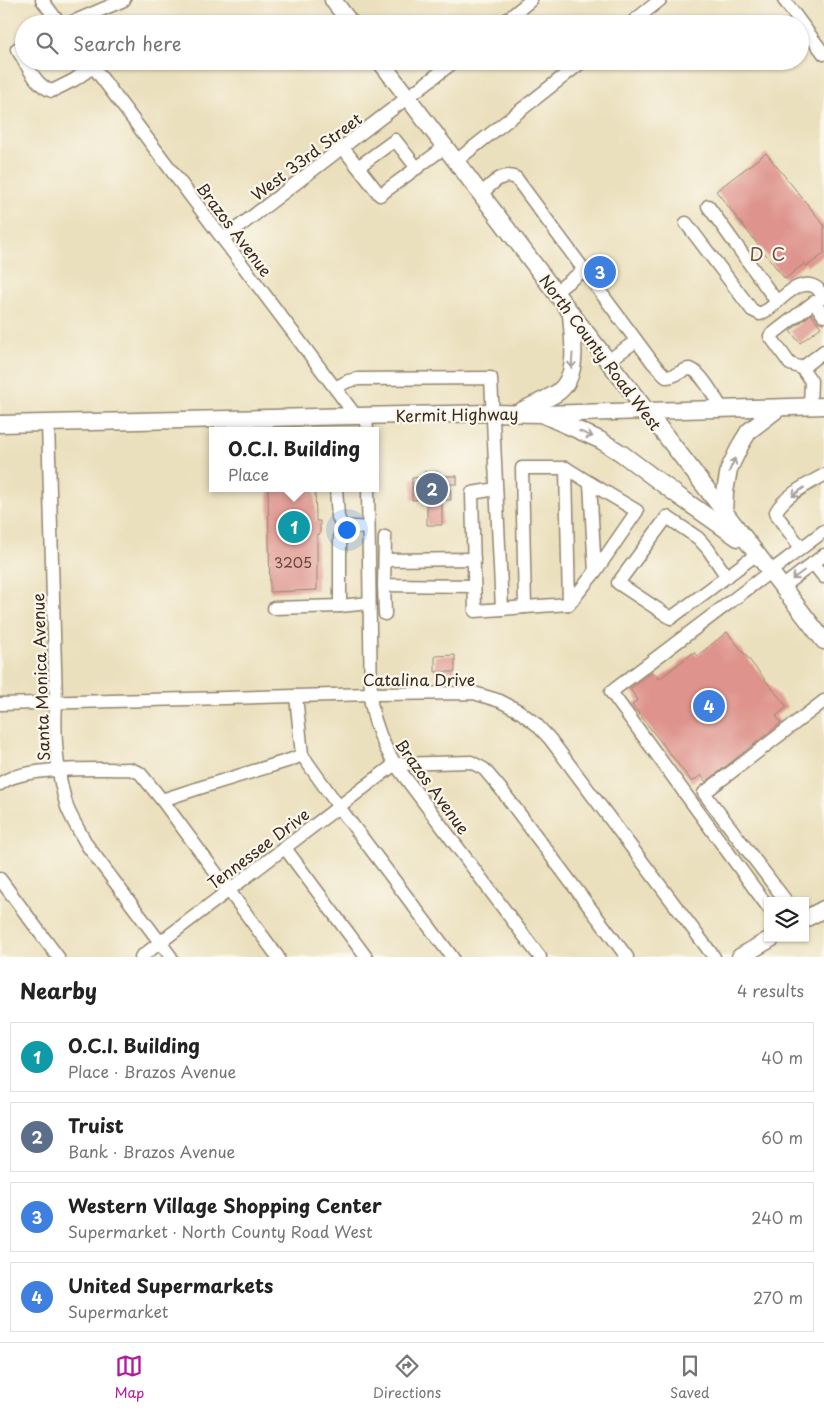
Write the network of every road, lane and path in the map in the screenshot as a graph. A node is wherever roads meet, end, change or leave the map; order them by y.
1 (42, 0) edge
2 (124, 0) edge
3 (333, 0) edge
4 (531, 0) edge
5 (660, 0) edge
6 (784, 0) edge
7 (54, 15) edge
8 (83, 15) edge
9 (344, 15) edge
10 (513, 15) edge
11 (641, 15) edge
12 (795, 15) edge
13 (809, 34) edge
14 (824, 54) edge
15 (29, 70) edge
16 (85, 70) edge
17 (96, 70) edge
18 (387, 70) edge
19 (444, 70) edge
20 (572, 70) edge
21 (408, 98) junction
22 (446, 147) junction
23 (343, 148) junction
24 (456, 161) junction
25 (358, 167) junction
26 (417, 168) junction
27 (481, 194) junction
28 (708, 206) dead end
29 (686, 222) dead end
30 (223, 239) junction
31 (584, 270) junction
32 (555, 292) junction
33 (824, 298) edge
34 (777, 302) junction
35 (571, 313) junction
36 (824, 316) edge
37 (636, 340) junction
38 (824, 351) edge
39 (608, 361) junction
40 (802, 368) junction
41 (335, 388) junction
42 (817, 407) edge
43 (778, 408) junction
44 (722, 409) junction
45 (646, 410) junction
46 (519, 412) junction
47 (492, 413) junction
48 (542, 414) junction
49 (363, 421) edge
50 (48, 423) junction
51 (0, 424) edge
52 (267, 424) edge
53 (566, 468) junction
54 (824, 475) edge
55 (590, 483) junction
56 (496, 489) junction
57 (336, 492) edge
58 (368, 492) edge
59 (724, 512) junction
60 (342, 526) junction
61 (368, 528) junction
62 (824, 532) edge
63 (385, 537) dead end
64 (801, 548) junction
65 (753, 550) junction
66 (824, 555) edge
67 (474, 559) junction
68 (385, 560) junction
69 (813, 564) junction
70 (595, 572) junction
71 (770, 572) junction
72 (727, 576) junction
73 (824, 577) edge
74 (384, 585) junction
75 (474, 586) junction
76 (782, 587) junction
77 (369, 603) junction
78 (569, 604) junction
79 (340, 606) junction
80 (525, 607) junction
81 (274, 608) dead end
82 (502, 609) junction
83 (385, 614) dead end
84 (822, 633) edge
85 (370, 694) junction
86 (296, 696) junction
87 (824, 701) edge
88 (56, 702) junction
89 (0, 704) edge
90 (302, 754) junction
91 (395, 764) junction
92 (60, 770) junction
93 (0, 784) edge
94 (162, 800) junction
95 (338, 807) junction
96 (284, 848) junction
97 (0, 879) edge
98 (228, 891) junction
99 (783, 897) edge
100 (764, 902) edge
101 (824, 909) edge
102 (809, 917) edge
103 (765, 942) edge
104 (161, 943) junction
105 (58, 957) edge
106 (141, 957) edge
107 (171, 957) edge
108 (278, 957) edge
109 (366, 957) edge
110 (452, 957) edge
111 (540, 957) edge
112 (628, 957) edge
113 (714, 957) edge
114 (740, 957) edge

1 - 7 street
2 - 8 street
3 - 9 main road
4 - 10 street
5 - 11 street
6 - 12 street
13 - 14 street
15 - 16 street
17 - 30 street, Brazos Avenue
18 - 21 main road, North County Road West
19 - 21 street, West 33rd Street
20 - 24 street
21 - 22 main road, North County Road West
21 - 23 street, West 33rd Street
22 - 24 main road, North County Road West
22 - 26 street
23 - 25 street
23 - 30 street, West 33rd Street
24 - 27 main road, North County Road West
25 - 26 street
25 - 26 street
27 - 31 street
27 - 32 main road, North County Road West
28 - 34 street
29 - 34 street
30 - 41 street, Brazos Avenue
31 - 32 street
31 - 37 street
32 - 35 main road, North County Road West
33 - 34 street
35 - 39 main road, North County Road West
35 -> 46 main road
36 - 40 street
37 - 39 street
37 - 44 street
38 - 40 street
39 - 45 main road, North County Road West
40 - 42 street
41 - 47 street
41 - 49 street, Brazos Avenue
42 - 43 main road, Kermit Highway
43 - 44 main road, Kermit Highway
59 -> 43 main road
44 - 45 main road, Kermit Highway
45 - 48 main road, Kermit Highway
45 - 59 main road, North County Road West
46 - 47 main road, Kermit Highway
46 - 48 main road, Kermit Highway
47 - 49 main road, Kermit Highway
47 - 56 street
48 -> 65 main road
49 - 52 main road, Kermit Highway
50 - 51 main road, Kermit Highway
50 - 52 main road, Kermit Highway
50 - 88 street, Santa Monica Avenue
53 - 55 street
53 - 78 street
53 - 80 street
54 -> 64 street
55 - 70 street
55 - 70 street
56 - 67 street
56 - 82 street
57 - 60 street
58 - 61 street, Brazos Avenue
59 - 65 main road, North County Road West
60 - 61 street
60 - 79 street
61 - 77 street, Brazos Avenue
62 - 64 street
63 - 68 street
64 - 71 street
65 - 71 main road, North County Road West
65 - 72 street
66 - 69 street
67 - 68 street
67 - 75 street
68 - 74 street
69 - 73 street
69 -> 76 street
70 - 78 street
71 - 76 main road, North County Road West
71 - 100 street
72 - 72 street
74 - 75 street
74 - 83 street
75 - 82 street
76 - 84 main road, North County Road West
77 - 79 street
77 - 85 street, Brazos Avenue
78 - 80 street
79 - 81 street
80 - 82 street
85 - 86 street, Catalina Drive
85 - 91 street, Brazos Avenue
85 - 113 street, Catalina Drive
86 - 88 street, Catalina Drive
86 - 90 street
87 - 99 street
88 - 89 street, Catalina Drive
88 - 92 street, Santa Monica Avenue
90 - 94 street
90 - 95 street
91 - 95 street, Tennessee Drive
91 - 111 street, Brazos Avenue
91 - 112 street
92 - 93 street
92 - 94 street
92 - 104 street, Santa Monica Avenue
94 - 98 street
95 - 96 street, Tennessee Drive
95 - 110 street
96 - 98 street, Tennessee Drive
96 - 109 street
97 - 105 street
98 - 104 street, Tennessee Drive
98 - 108 street
101 - 102 main road
103 - 114 main road
104 - 106 street, Tennessee Drive
104 - 107 street, Santa Monica Avenue

